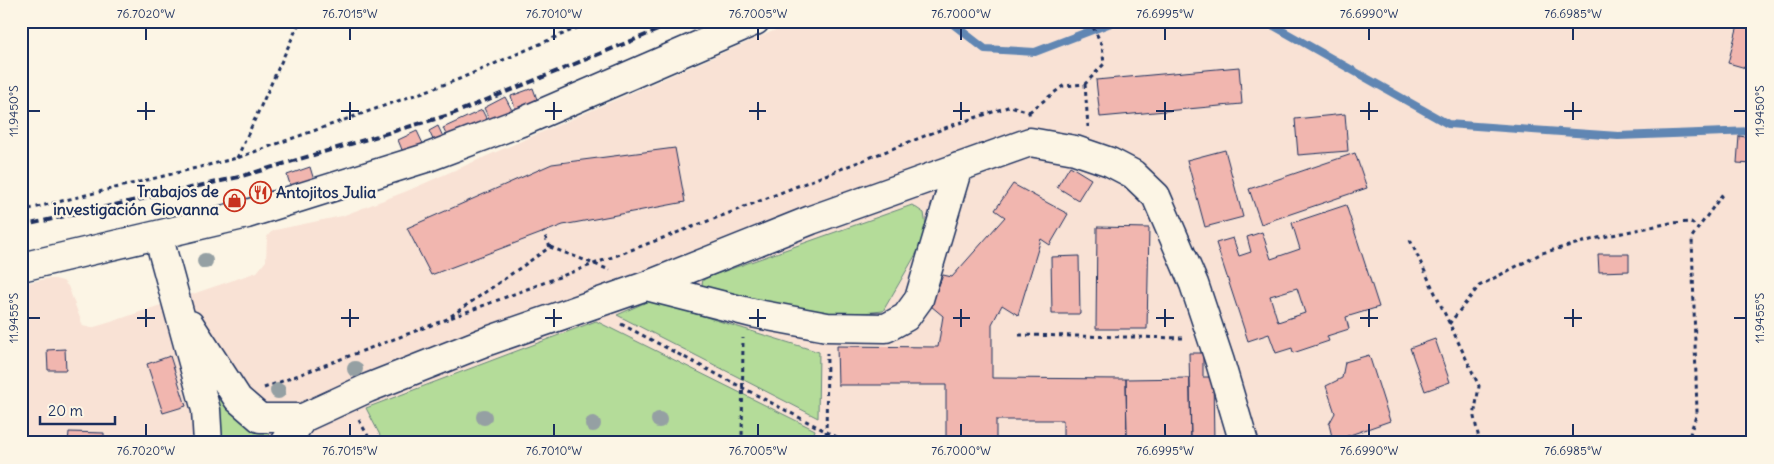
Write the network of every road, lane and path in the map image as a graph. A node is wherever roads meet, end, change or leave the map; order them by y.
1 (300, 21) edge
2 (593, 21) edge
3 (755, 21) edge
4 (1090, 21) edge
5 (1085, 84) junction
6 (1029, 112) junction
7 (1030, 142) junction
8 (1089, 155) junction
9 (237, 158) junction
10 (958, 167) junction
11 (1724, 192) dead end
12 (21, 211) edge
13 (1698, 228) junction
14 (543, 232) dead end
15 (158, 235) junction
16 (1410, 240) dead end
17 (550, 246) junction
18 (594, 264) junction
19 (21, 267) edge
20 (646, 286) junction
21 (175, 300) junction
22 (587, 306) junction
23 (744, 311) junction
24 (446, 319) junction
25 (1449, 324) junction
26 (827, 327) junction
27 (1019, 335) dead end
28 (1212, 338) junction
29 (742, 387) junction
30 (238, 399) junction
31 (303, 418) junction
32 (826, 431) junction
33 (208, 443) edge
34 (285, 443) edge
35 (742, 443) edge
36 (826, 443) edge
37 (848, 443) edge
38 (1244, 443) edge
39 (1480, 443) edge
40 (1688, 443) edge

1 - 9 path
2 - 9 path
3 - 15 street
4 - 5 path
5 - 6 path
5 - 8 path
6 - 7 path
6 - 18 path
7 - 8 street
7 - 10 street
8 - 28 street
9 - 12 path
10 - 20 street
10 - 26 street
11 - 13 path
13 - 25 path
13 - 40 path
14 - 17 path
15 - 19 street
15 - 21 street
16 - 25 path
17 - 18 path
17 - 24 path
18 - 20 path
18 - 24 path
20 - 22 street
20 - 23 street
21 - 30 street
21 - 33 street
22 - 29 path
22 - 31 street
23 - 26 street
23 - 29 path
24 - 30 path
25 - 39 path
26 - 32 path
27 - 28 path
28 - 38 street
29 - 32 path
29 - 35 path
30 - 31 street
31 - 34 street
32 - 36 path
32 - 37 path

